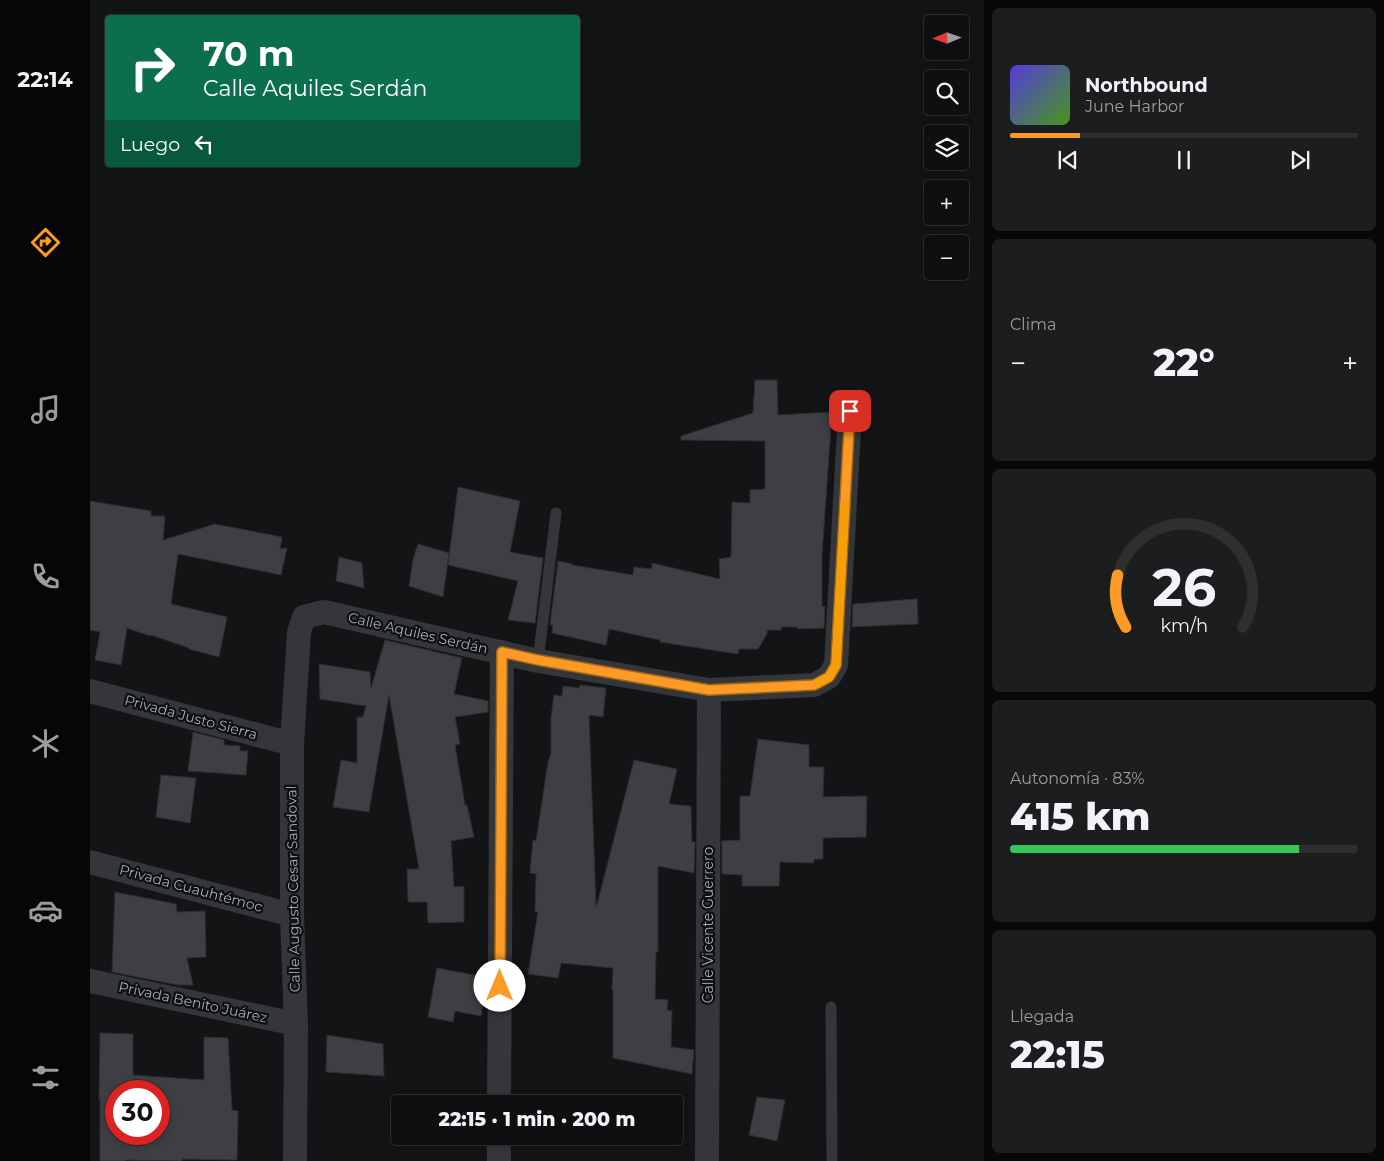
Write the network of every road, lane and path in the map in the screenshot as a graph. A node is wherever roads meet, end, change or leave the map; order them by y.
1 (850, 411) dead end
2 (556, 513) dead end
3 (304, 618) joint
4 (502, 652) junction
5 (538, 660) junction
6 (90, 690) edge
7 (709, 690) junction
8 (292, 744) junction
9 (90, 862) edge
10 (292, 915) junction
11 (90, 981) edge
12 (831, 1007) dead end
13 (296, 1024) junction
14 (499, 1095) edge
15 (499, 1145) edge
16 (296, 1161) edge
17 (499, 1161) edge
18 (707, 1161) edge
19 (832, 1161) edge

1 - 7 street, Calle Aquiles Serdán
2 - 5 lane
3 - 4 street, Calle Aquiles Serdán
3 - 8 street, Calle Augusto Cesar Sandoval
4 - 5 street, Calle Aquiles Serdán
4 - 14 street
5 - 7 street, Calle Aquiles Serdán
6 - 8 street, Privada Justo Sierra
7 - 18 street, Calle Vicente Guerrero
8 - 10 street, Calle Augusto Cesar Sandoval
9 - 10 street, Privada Cuauhtémoc
10 - 13 street, Calle Augusto Cesar Sandoval
11 - 13 street, Privada Benito Juárez
12 - 19 lane
13 - 16 street, Calle Augusto Cesar Sandoval
15 - 17 street

